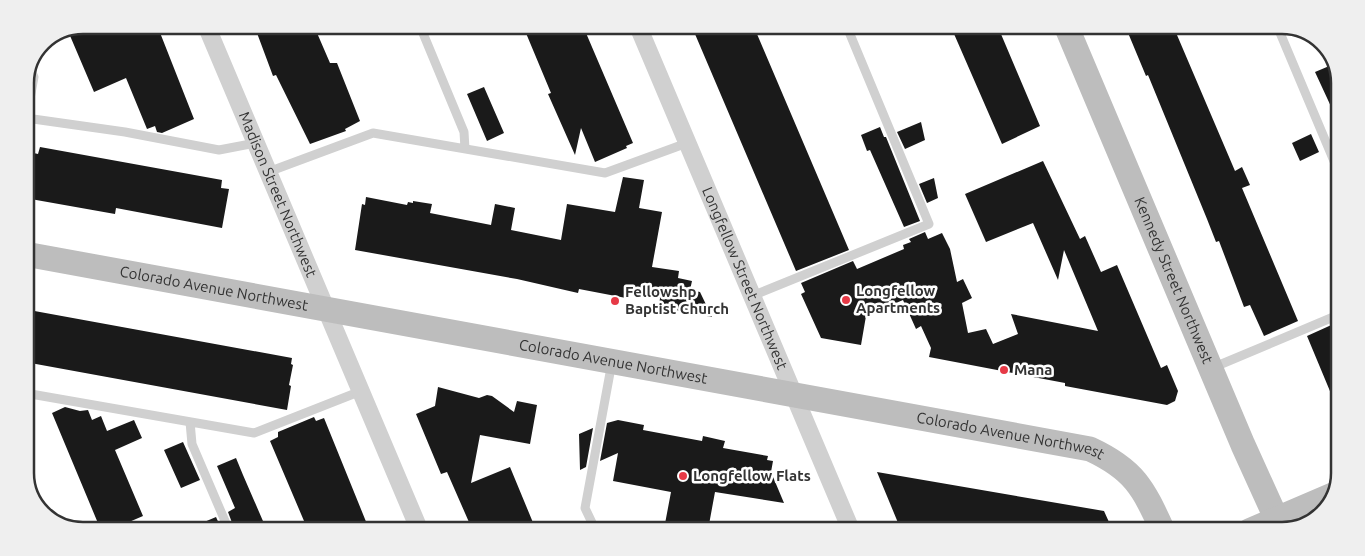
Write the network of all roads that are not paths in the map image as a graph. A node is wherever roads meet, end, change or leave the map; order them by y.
1 (210, 34) edge
2 (423, 34) edge
3 (641, 34) edge
4 (850, 34) edge
5 (1070, 34) edge
6 (1281, 34) edge
7 (34, 123) edge
8 (256, 143) junction
9 (687, 143) junction
10 (465, 149) junction
11 (1331, 154) edge
12 (268, 172) junction
13 (34, 256) edge
14 (752, 296) junction
15 (326, 310) junction
16 (1331, 318) edge
17 (612, 362) junction
18 (1211, 368) junction
19 (361, 391) junction
20 (34, 395) edge
21 (793, 395) junction
22 (190, 422) junction
23 (1322, 501) edge
24 (225, 522) edge
25 (417, 522) edge
26 (592, 522) edge
27 (847, 522) edge
28 (1159, 522) edge
29 (1278, 522) edge
30 (1285, 522) edge

1 - 8 street, Madison Street Northwest
2 - 10 lane
3 - 9 street, Longfellow Street Northwest
4 - 14 lane
5 - 18 street, Kennedy Street Northwest
6 - 11 lane
7 - 8 lane
8 - 12 street, Madison Street Northwest
9 - 10 lane
9 - 14 street, Longfellow Street Northwest
10 - 12 lane
12 - 15 street, Madison Street Northwest
13 - 15 street, Colorado Avenue Northwest
14 - 21 street, Longfellow Street Northwest
15 - 17 street, Colorado Avenue Northwest
15 - 19 street, Madison Street Northwest
16 - 18 lane
17 - 21 street, Colorado Avenue Northwest
17 - 26 lane
18 - 29 street, Kennedy Street Northwest
19 - 22 lane
19 - 25 street, Madison Street Northwest
20 - 22 lane
21 - 27 street, Longfellow Street Northwest
21 - 28 street, Colorado Avenue Northwest
22 - 24 lane
23 - 30 street

